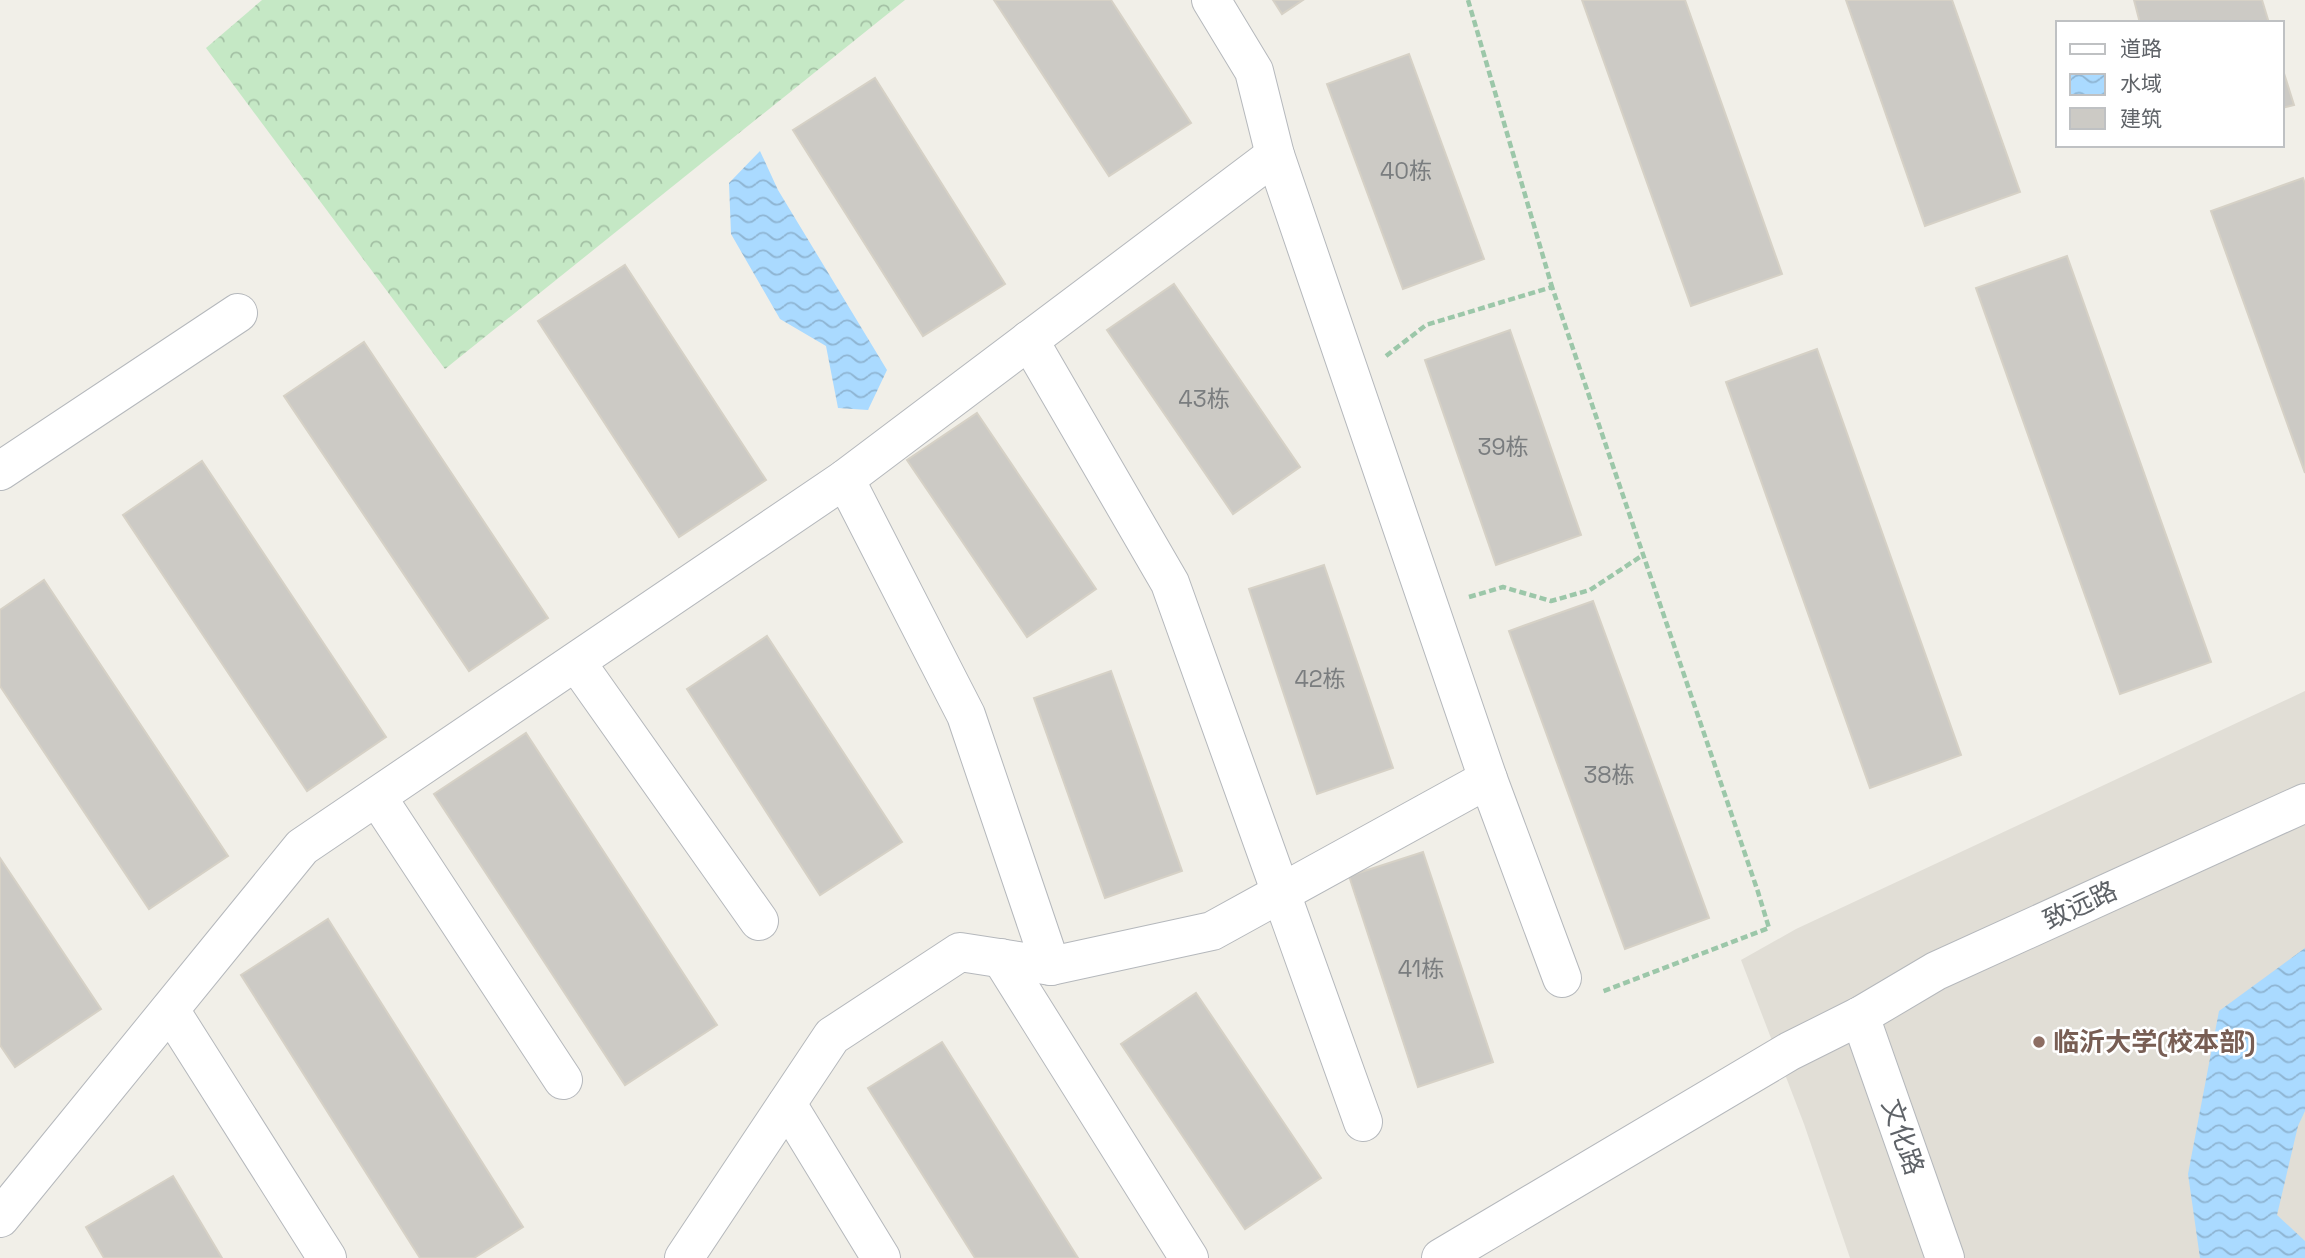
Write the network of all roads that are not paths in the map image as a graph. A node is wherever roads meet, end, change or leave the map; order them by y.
1 (1211, 0) edge
2 (1275, 155) junction
3 (238, 313) dead end
4 (1029, 340) junction
5 (0, 471) edge
6 (845, 479) junction
7 (576, 662) junction
8 (1488, 779) junction
9 (377, 797) junction
10 (2305, 803) edge
11 (759, 921) dead end
12 (1002, 958) junction
13 (1051, 966) junction
14 (1562, 978) road end
15 (170, 1010) junction
16 (1860, 1016) junction
17 (563, 1080) dead end
18 (787, 1104) junction
19 (1363, 1122) dead end
20 (0, 1218) edge
21 (327, 1258) edge
22 (684, 1258) edge
23 (881, 1258) edge
24 (1188, 1258) edge
25 (1441, 1258) edge
26 (1945, 1258) edge

1 - 2 street
2 - 4 street
2 - 8 street
3 - 5 street
4 - 6 street
4 - 19 street
6 - 7 street
6 - 13 street
7 - 9 street
7 - 11 street
8 - 13 street
8 - 14 street
9 - 15 street
9 - 17 street
10 - 16 street, 致远路
12 - 13 street
12 - 18 street
12 - 24 street
15 - 20 street
15 - 21 street
16 - 25 street, 致远路
16 - 26 street, 文化路
18 - 22 street
18 - 23 street

